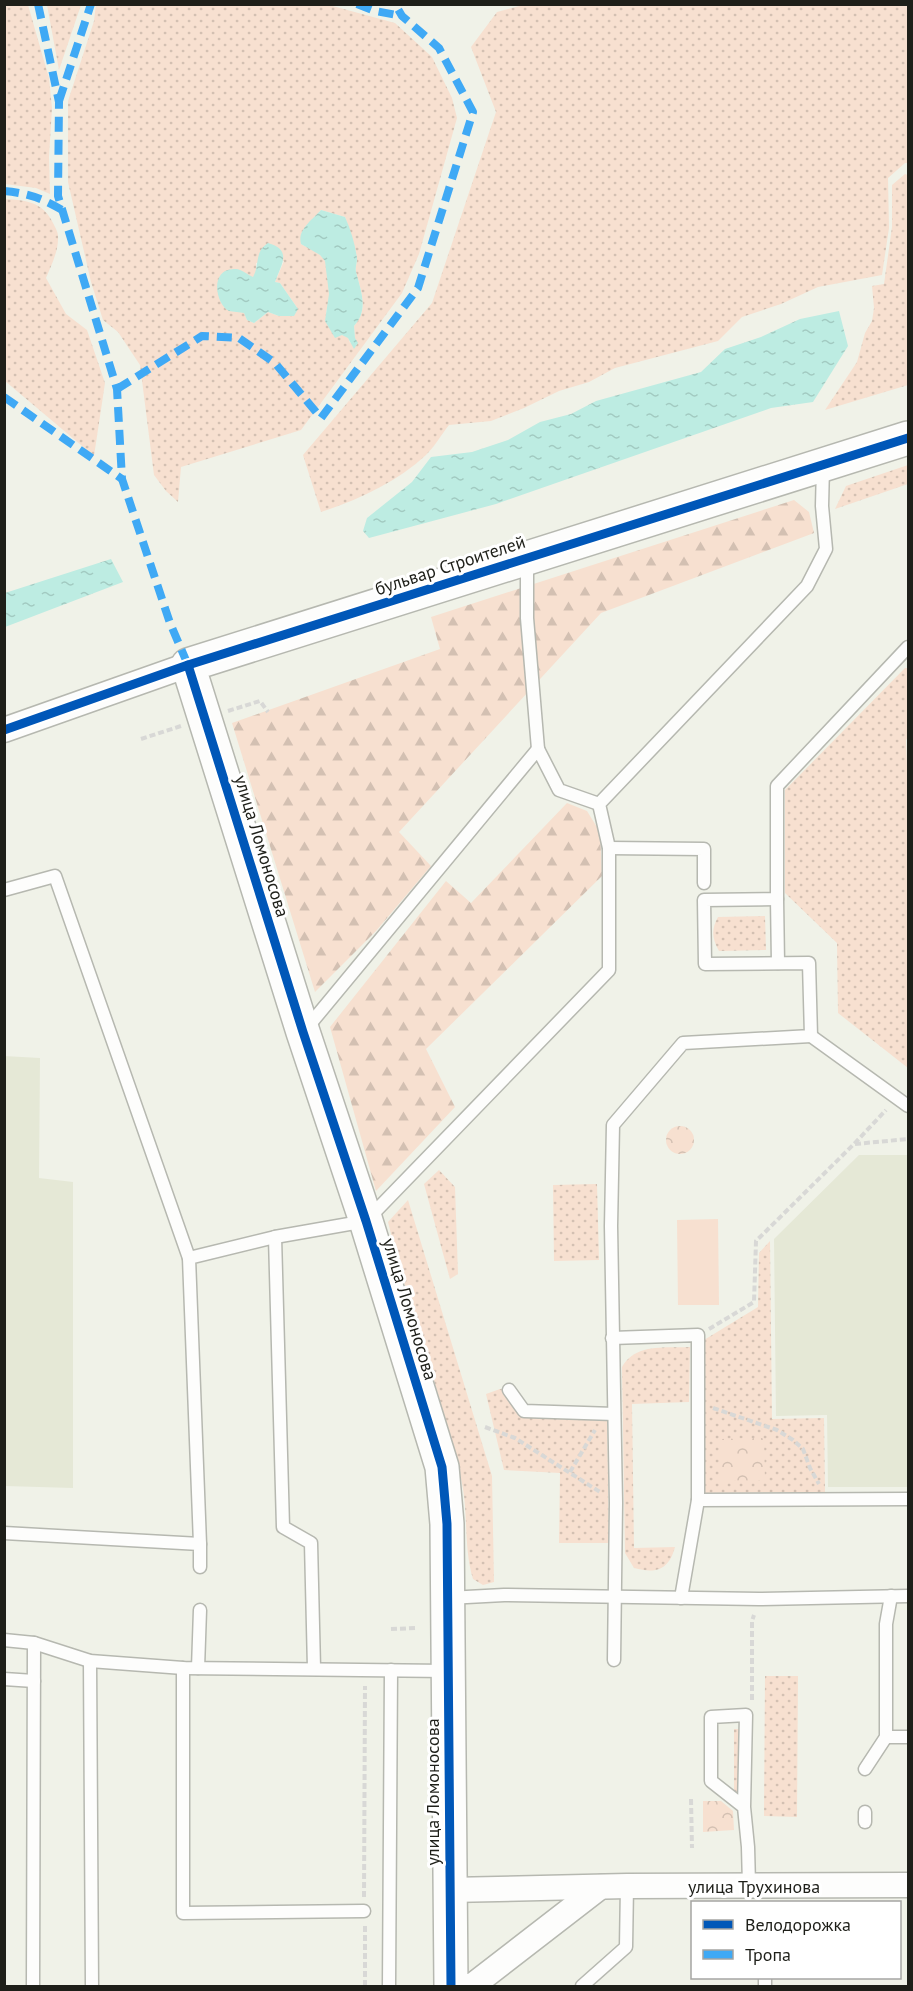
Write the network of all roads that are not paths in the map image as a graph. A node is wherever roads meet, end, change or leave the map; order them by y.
1 (909, 438) edge
2 (824, 465) junction
3 (527, 558) junction
4 (909, 647) edge
5 (189, 665) junction
6 (4, 730) edge
7 (538, 749) junction
8 (599, 804) junction
9 (609, 848) junction
10 (4, 890) edge
11 (704, 891) junction
12 (777, 899) junction
13 (778, 963) junction
14 (303, 1032) junction
15 (811, 1036) junction
16 (909, 1106) edge
17 (366, 1221) junction
18 (275, 1237) junction
19 (189, 1258) junction
20 (612, 1338) junction
21 (509, 1390) dead end
22 (614, 1414) junction
23 (909, 1499) edge
24 (698, 1500) junction
25 (4, 1533) edge
26 (200, 1544) junction
27 (200, 1567) dead end
28 (891, 1596) junction
29 (909, 1596) edge
30 (448, 1598) junction
31 (616, 1598) junction
32 (681, 1598) junction
33 (200, 1610) dead end
34 (4, 1640) edge
35 (34, 1643) junction
36 (614, 1660) dead end
37 (90, 1661) junction
38 (183, 1668) junction
39 (198, 1668) junction
40 (314, 1668) junction
41 (391, 1670) junction
42 (447, 1671) junction
43 (4, 1679) edge
44 (34, 1681) junction
45 (886, 1737) junction
46 (909, 1737) edge
47 (865, 1769) dead end
48 (744, 1807) junction
49 (909, 1885) edge
50 (627, 1886) junction
51 (749, 1886) junction
52 (600, 1887) junction
53 (449, 1890) junction
54 (364, 1911) road end
55 (33, 1986) edge
56 (92, 1986) edge
57 (389, 1986) edge
58 (451, 1986) edge
59 (466, 1986) edge
60 (582, 1986) edge

1 - 2 street, бульвар Строителей
2 - 3 street, бульвар Строителей
2 - 8 lane
3 - 5 street, бульвар Строителей
3 - 7 lane
4 - 12 lane
5 - 6 street, бульвар Строителей
5 - 14 street, улица Ломоносова
7 - 8 lane
7 - 14 lane
8 - 9 lane
9 - 11 lane
9 - 17 lane
10 - 19 lane
11 - 12 lane
11 - 13 lane
12 - 13 lane
13 - 15 lane
14 - 17 street, улица Ломоносова
15 - 16 lane
15 - 20 lane
17 - 18 lane
17 - 30 street, улица Ломоносова
18 - 19 lane
18 - 40 lane
19 - 26 lane
20 - 22 lane
20 - 24 lane
21 - 22 lane
22 - 31 lane
23 - 24 lane
24 - 32 lane
25 - 26 lane
26 - 27 lane
28 - 29 lane
28 - 32 lane
28 - 45 lane
30 - 31 lane
30 - 42 street, улица Ломоносова
31 - 32 lane
31 - 36 lane
33 - 39 lane
34 - 35 lane
35 - 37 lane
35 - 44 lane
37 - 38 lane
37 - 56 lane
38 - 39 lane
38 - 54 lane
39 - 40 lane
40 - 41 lane
41 - 42 lane
41 - 57 lane
42 - 53 street, улица Ломоносова
43 - 44 lane
44 - 55 lane
45 - 46 lane
45 - 47 lane
48 - 48 lane
48 - 51 lane
49 - 51 street, улица Трухинова
50 - 51 street, улица Трухинова
50 - 52 street, улица Трухинова
50 - 60 lane
52 - 53 street, улица Трухинова
52 - 59 street
53 - 58 street, улица Ломоносова

